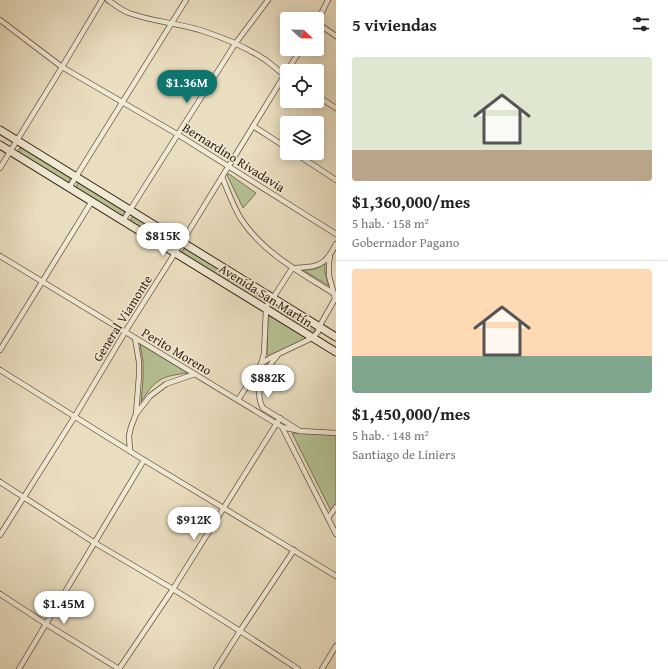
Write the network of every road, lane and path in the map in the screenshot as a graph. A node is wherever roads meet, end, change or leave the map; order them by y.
1 (102, 0) edge
2 (108, 0) edge
3 (186, 0) edge
4 (268, 0) edge
5 (328, 0) edge
6 (322, 12) edge
7 (0, 20) edge
8 (172, 24) junction
9 (324, 28) edge
10 (336, 36) edge
11 (235, 44) junction
12 (62, 67) junction
13 (280, 70) edge
14 (280, 83) edge
15 (324, 100) edge
16 (122, 103) junction
17 (336, 108) edge
18 (253, 126) junction
19 (0, 130) edge
20 (177, 134) junction
21 (16, 140) junction
22 (280, 143) edge
23 (0, 145) edge
24 (10, 151) junction
25 (306, 160) edge
26 (229, 166) junction
27 (0, 168) edge
28 (76, 177) junction
29 (222, 177) junction
30 (336, 180) edge
31 (69, 188) junction
32 (92, 201) junction
33 (130, 210) junction
34 (123, 221) junction
35 (336, 234) edge
36 (182, 242) junction
37 (336, 244) edge
38 (175, 253) junction
39 (330, 255) junction
40 (0, 256) edge
41 (295, 268) junction
42 (42, 282) junction
43 (335, 294) edge
44 (273, 298) junction
45 (266, 309) junction
46 (319, 327) junction
47 (125, 332) junction
48 (336, 337) edge
49 (135, 338) junction
50 (312, 338) junction
51 (0, 350) edge
52 (336, 352) edge
53 (278, 354) junction
54 (261, 364) junction
55 (0, 370) edge
56 (195, 374) junction
57 (238, 400) junction
58 (136, 414) junction
59 (75, 416) junction
60 (280, 418) junction
61 (276, 424) junction
62 (282, 427) junction
63 (300, 431) junction
64 (336, 433) edge
65 (130, 451) junction
66 (144, 460) junction
67 (0, 482) edge
68 (23, 497) junction
69 (336, 507) edge
70 (224, 508) junction
71 (328, 518) junction
72 (336, 534) edge
73 (0, 535) edge
74 (95, 543) junction
75 (294, 550) junction
76 (336, 576) edge
77 (173, 589) junction
78 (0, 594) edge
79 (46, 624) junction
80 (240, 630) junction
81 (336, 646) edge
82 (19, 669) edge
83 (119, 669) edge
84 (216, 669) edge
85 (298, 669) edge
86 (322, 669) edge

1 - 12 street
2 - 8 street
3 - 8 street
4 - 11 street
5 - 6 street
7 - 12 street, Bernardino Rivadavia
8 - 11 street
8 - 16 street
9 - 10 street
11 - 13 street
11 - 20 street
12 - 16 street, Bernardino Rivadavia
12 - 21 street
14 - 18 street, General Viamonte
15 - 17 street
16 - 20 street, Bernardino Rivadavia
16 - 28 street
18 - 22 street
18 - 26 street, General Viamonte
19 - 21 main road, Avenida San Martín
20 - 26 street, Bernardino Rivadavia
20 - 33 street
21 - 24 street
21 - 28 main road, Avenida San Martín
23 - 24 main road, Avenida San Martín
24 - 27 street
24 - 31 main road, Avenida San Martín
25 - 30 street
26 - 29 street, General Viamonte
26 - 35 street, Bernardino Rivadavia
28 - 31 street
28 - 33 main road, Avenida San Martín
29 - 36 street, General Viamonte
29 - 41 street
31 - 32 main road, Avenida San Martín
32 - 34 main road, Avenida San Martín
32 - 42 street
33 - 34 street
33 - 36 main road, Avenida San Martín
34 - 38 main road, Avenida San Martín
36 - 38 street, General Viamonte
36 - 44 main road, Avenida San Martín
37 - 39 street
38 - 45 main road, Avenida San Martín
38 - 47 street, General Viamonte
39 - 41 street
39 - 43 street
40 - 42 street, Perito Moreno
41 - 43 street
41 - 44 street
42 - 47 street, Perito Moreno
42 - 51 street
43 - 46 street
44 - 45 street
44 - 46 main road, Avenida San Martín
45 - 50 main road, Avenida San Martín
45 - 54 street
46 - 48 main road, Avenida San Martín
46 - 50 street
47 - 49 street, Perito Moreno
47 - 59 street, General Viamonte
49 - 56 street, Perito Moreno
49 - 58 street
50 - 52 main road, Avenida San Martín
50 - 53 street
53 - 54 street
53 - 60 street
54 - 57 street
55 - 59 street
56 - 57 street, Perito Moreno
56 - 58 street
57 - 61 street, Perito Moreno
58 - 65 street
59 - 65 street
59 - 68 street, General Viamonte
60 - 61 street
60 - 63 street
61 - 62 street, Perito Moreno
61 - 70 street
62 - 63 street, Perito Moreno
62 - 71 street
63 - 64 street, Perito Moreno
65 - 66 street
66 - 70 street
66 - 74 street
67 - 68 street
68 - 73 street, General Viamonte
68 - 74 street
69 - 71 street
70 - 75 street
70 - 77 street
71 - 72 street
74 - 77 street
74 - 79 street
75 - 76 street
75 - 80 street
77 - 80 street
77 - 83 street
78 - 79 street
79 - 82 street
79 - 83 street
80 - 84 street
80 - 85 street
81 - 86 street

